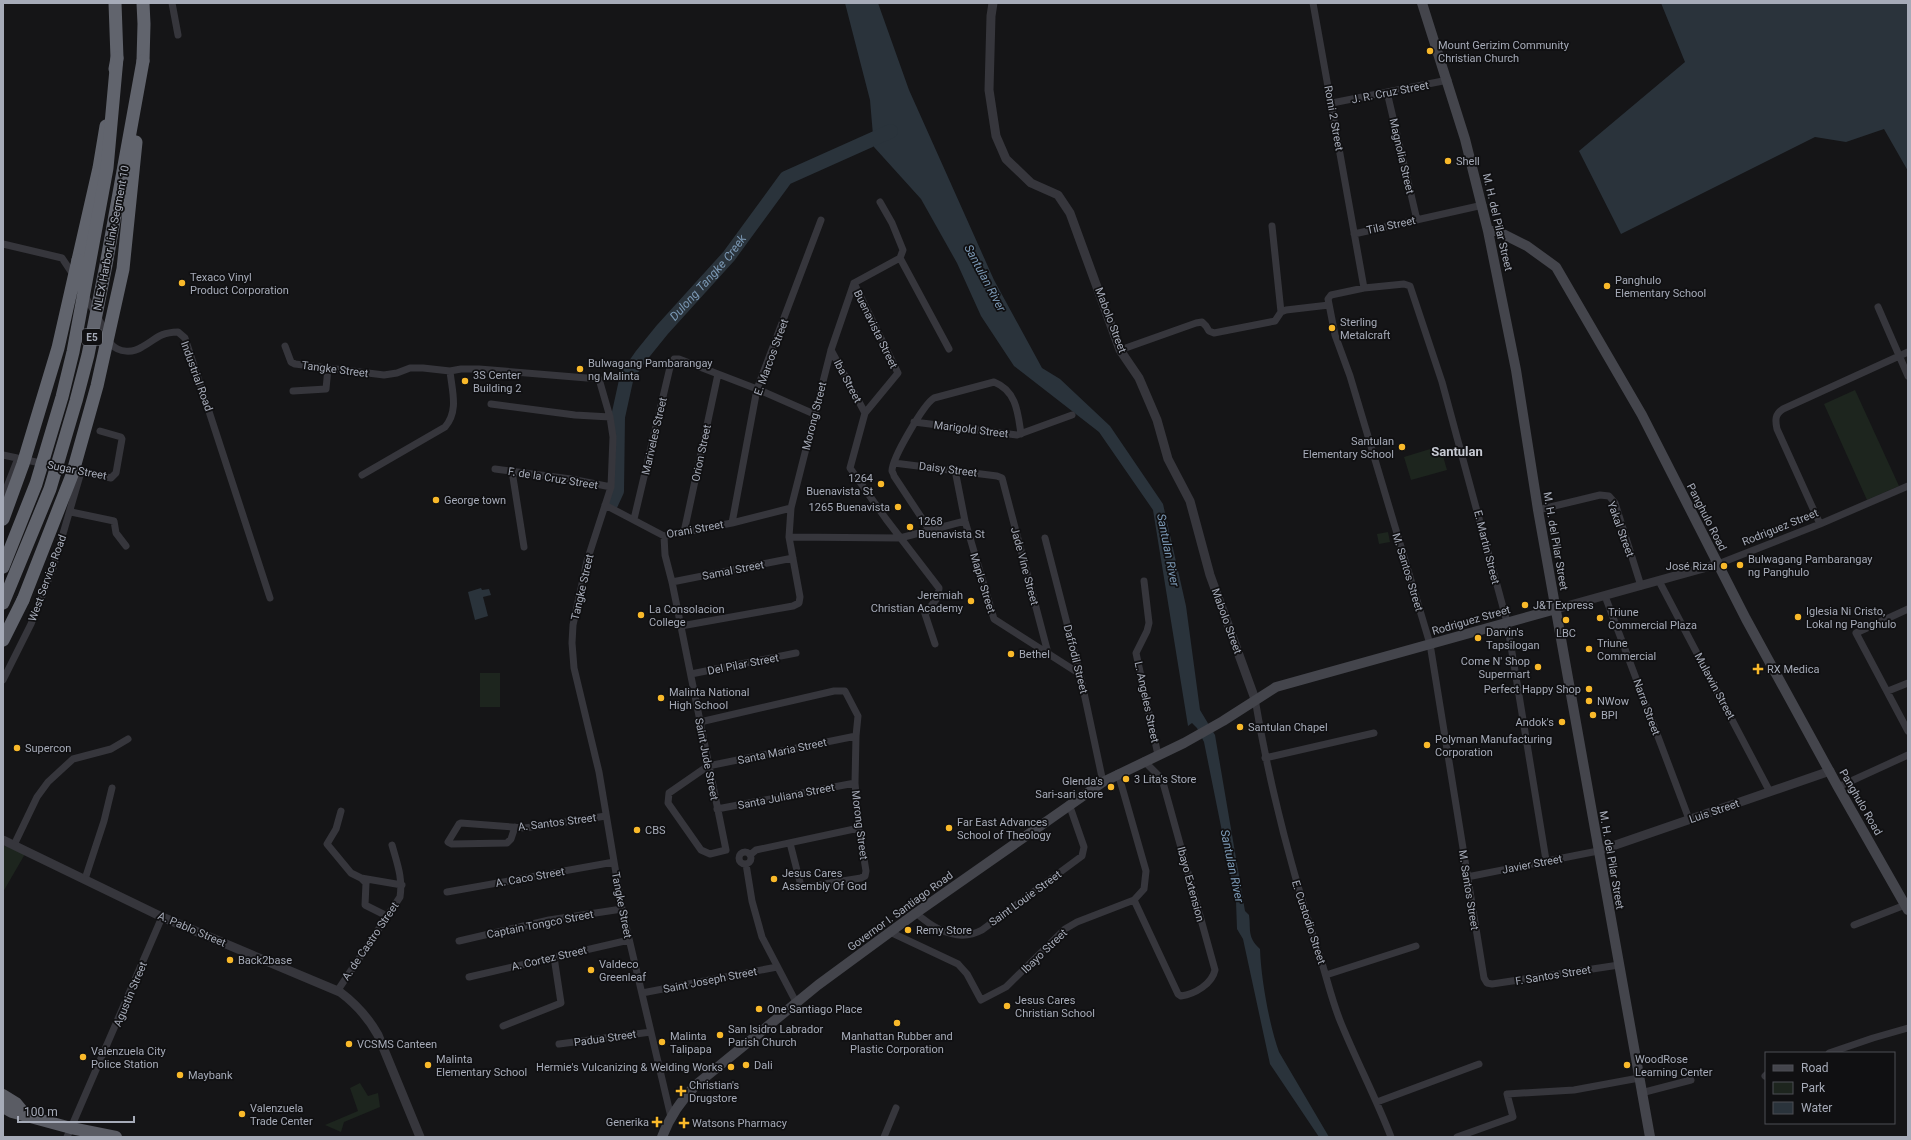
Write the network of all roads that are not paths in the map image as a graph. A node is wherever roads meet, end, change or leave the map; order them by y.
1 (115, 3) edge
2 (143, 3) edge
3 (172, 3) edge
4 (993, 3) edge
5 (1313, 3) edge
6 (1422, 3) edge
7 (178, 35) dead end
8 (117, 58) junction
9 (143, 61) junction
10 (1448, 80) junction
11 (1387, 92) junction
12 (1332, 103) junction
13 (880, 202) dead end
14 (1483, 205) junction
15 (821, 220) dead end
16 (1417, 220) junction
17 (1272, 226) dead end
18 (1488, 231) junction
19 (1354, 234) junction
20 (3, 244) edge
21 (900, 258) junction
22 (854, 283) junction
23 (1364, 288) junction
24 (1329, 305) junction
25 (1878, 308) dead end
26 (1281, 312) junction
27 (284, 346) dead end
28 (949, 349) dead end
29 (831, 350) junction
30 (1120, 350) junction
31 (1908, 352) edge
32 (1899, 357) junction
33 (328, 368) junction
34 (450, 372) junction
35 (718, 374) junction
36 (1908, 376) edge
37 (757, 389) junction
38 (293, 391) dead end
39 (491, 404) dead end
40 (865, 413) junction
41 (814, 414) junction
42 (1072, 415) dead end
43 (610, 417) junction
44 (914, 422) junction
45 (100, 431) dead end
46 (1021, 434) junction
47 (3, 455) edge
48 (18, 458) junction
49 (894, 463) junction
50 (495, 469) dead end
51 (955, 470) junction
52 (512, 471) junction
53 (81, 472) junction
54 (362, 475) dead end
55 (1002, 478) joint
56 (1908, 486) edge
57 (611, 487) junction
58 (3, 497) edge
59 (605, 505) junction
60 (791, 508) junction
61 (1538, 510) junction
62 (71, 512) junction
63 (3, 519) edge
64 (634, 520) junction
65 (965, 521) junction
66 (732, 523) junction
67 (1820, 524) junction
68 (929, 529) junction
69 (684, 532) junction
70 (664, 536) junction
71 (789, 537) junction
72 (900, 538) junction
73 (1045, 538) dead end
74 (126, 546) dead end
75 (524, 547) dead end
76 (793, 558) junction
77 (1718, 564) junction
78 (3, 567) edge
79 (1144, 581) dead end
80 (1659, 581) junction
81 (672, 582) junction
82 (1641, 586) junction
83 (1606, 596) junction
84 (270, 598) dead end
85 (3, 603) edge
86 (1556, 609) junction
87 (1908, 609) edge
88 (1506, 622) junction
89 (681, 626) junction
90 (3, 640) edge
91 (935, 644) dead end
92 (1430, 644) junction
93 (1048, 653) junction
94 (796, 654) dead end
95 (691, 674) junction
96 (1080, 674) junction
97 (3, 680) edge
98 (1908, 682) edge
99 (1888, 691) junction
100 (1255, 699) junction
101 (700, 722) junction
102 (1908, 731) edge
103 (1374, 732) dead end
104 (856, 736) junction
105 (128, 739) dead end
106 (1184, 743) joint
107 (1158, 755) junction
108 (1908, 755) edge
109 (1265, 758) junction
110 (1144, 761) junction
111 (708, 766) junction
112 (1830, 772) junction
113 (1118, 773) junction
114 (1103, 782) junction
115 (855, 783) junction
116 (1838, 787) junction
117 (112, 788) dead end
118 (1770, 792) junction
119 (1069, 804) junction
120 (717, 809) junction
121 (341, 811) dead end
122 (606, 816) junction
123 (1689, 819) junction
124 (514, 828) junction
125 (859, 828) junction
126 (3, 840) edge
127 (790, 843) junction
128 (14, 845) junction
129 (392, 845) dead end
130 (726, 850) junction
131 (1598, 851) junction
132 (750, 855) junction
133 (740, 856) junction
134 (1546, 860) junction
135 (614, 862) junction
136 (746, 864) junction
137 (1467, 877) junction
138 (361, 878) junction
139 (85, 879) junction
140 (402, 885) junction
141 (447, 892) dead end
142 (1134, 900) junction
143 (1907, 907) edge
144 (622, 909) junction
145 (916, 913) junction
146 (387, 916) junction
147 (162, 917) junction
148 (1854, 925) dead end
149 (890, 932) junction
150 (629, 940) junction
151 (459, 942) dead end
152 (1416, 946) dead end
153 (554, 957) junction
154 (1619, 965) junction
155 (777, 967) junction
156 (1326, 975) junction
157 (469, 977) dead end
158 (1487, 983) joint
159 (338, 990) junction
160 (642, 993) junction
161 (796, 1002) junction
162 (503, 1026) dead end
163 (1908, 1028) edge
164 (651, 1032) junction
165 (559, 1044) dead end
166 (1832, 1052) edge
167 (1479, 1064) dead end
168 (1639, 1078) junction
169 (1691, 1080) dead end
170 (1641, 1093) junction
171 (3, 1095) edge
172 (1377, 1102) junction
173 (3, 1106) edge
174 (896, 1108) dead end
175 (25, 1114) junction
176 (671, 1117) junction
177 (69, 1132) edge
178 (116, 1137) edge
179 (420, 1137) edge
180 (662, 1137) edge
181 (884, 1137) edge
182 (1391, 1137) edge
183 (1457, 1137) edge
184 (1650, 1137) edge

1 - 8 highway, NLEX Harbor Link Segment 10 / E5
2 - 9 highway, NLEX Harbor Link Segment 10 / E5
3 - 7 street
4 - 30 street, Mabolo Street
5 - 12 street, Romi 2 Street
6 - 10 main road, M. H. del Pilar Street
8 - 63 highway, bridge
8 - 78 highway, NLEX Harbor Link Segment 10 / E5, bridge
9 - 85 highway, NLEX Harbor Link Segment 10 / E5, bridge
9 - 90 highway, bridge
10 - 11 street, J. R. Cruz Street
10 - 14 main road, M. H. del Pilar Street
11 - 12 street, J. R. Cruz Street
11 - 16 street, Magnolia Street
12 - 19 street, Romi 2 Street
13 - 21 street
14 - 16 street, Tila Street
14 - 18 main road, M. H. del Pilar Street
15 - 37 street, E. Marcos Street
16 - 19 street, Tila Street
17 - 26 street
18 - 61 main road, M. H. del Pilar Street
18 - 77 main road, Panghulo Road
19 - 23 street, Tila Street
20 - 84 street, Industrial Road
21 - 22 street
21 - 28 street
22 - 29 street, Morong Street
22 - 40 street, Buenavista Street
23 - 24 street
23 - 88 street, E. Martin Street
24 - 26 street
24 - 92 street, M. Santos Street
25 - 32 street
26 - 30 street
27 - 33 street, Tangke Street
29 - 40 street, Iba Street
29 - 41 street, Morong Street
30 - 100 street, Mabolo Street
31 - 32 street
32 - 36 street
32 - 67 street
33 - 34 street, Tangke Street
33 - 38 street
34 - 43 street, Tangke Street
34 - 54 street
35 - 37 street, Mariveles Street
35 - 64 street, Mariveles Street
35 - 69 street, Orion Street
37 - 41 street, Mariveles Street
37 - 66 street, E. Marcos Street
39 - 43 street
40 - 72 street, Buenavista Street
41 - 60 street, Morong Street
42 - 46 street, Marigold Street
43 - 57 street, Tangke Street
44 - 46 street, Marigold Street
44 - 46 street
44 - 49 street
45 - 53 street, Sugar Street
47 - 48 street, Sugar Street
48 - 53 street, Sugar Street
48 - 58 street
49 - 51 street, Daisy Street
49 - 68 street
50 - 52 street, F. de la Cruz Street
51 - 55 street, Daisy Street
51 - 65 street, Maple Street
52 - 57 street, F. de la Cruz Street
52 - 75 street
53 - 62 street, West Service Road
55 - 93 street, Jade Vine Street
56 - 67 street, Rodriguez Street
57 - 59 street, Tangke Street
59 - 64 street, Orani Street
59 - 122 street, Tangke Street
60 - 66 street, Orani Street
60 - 71 street, Morong Street
61 - 82 street, Yakal Street
61 - 86 main road, M. H. del Pilar Street
62 - 74 street
62 - 97 street, West Service Road
64 - 70 street, Orani Street
65 - 68 street
65 - 93 street, Maple Street
66 - 69 street, Orani Street
67 - 77 street, Rodriguez Street
68 - 72 street
69 - 70 street, Orani Street
70 - 81 street, Saint Jude Street
71 - 72 street
71 - 76 street, Morong Street
72 - 91 street
73 - 96 street, Daffodil Street
76 - 81 street, Samal Street
76 - 89 street, Morong Street
77 - 80 street, Rodriguez Street
77 - 112 main road, Panghulo Road
79 - 107 street, L. Angeles Street
80 - 82 street, Rodriguez Street
80 - 118 street, Mulawin Street
81 - 89 street, Saint Jude Street
82 - 83 street, Rodriguez Street
83 - 86 street, Rodriguez Street
83 - 123 street, Narra Street
86 - 88 main road, Rodriguez Street
86 - 131 main road, M. H. del Pilar Street
87 - 99 street
88 - 92 main road, Rodriguez Street
88 - 134 street, E. Martin Street
89 - 95 street, Saint Jude Street
92 - 100 main road, Rodriguez Street
92 - 137 street, M. Santos Street
93 - 96 street, Maple Street
94 - 95 street, Del Pilar Street
95 - 101 street, Saint Jude Street
96 - 114 street, Daffodil Street
98 - 99 street
99 - 102 street
100 - 106 main road, Rodriguez Street
100 - 109 street, E. Custodio Street
101 - 104 street, Morong Street
101 - 111 street, Saint Jude Street
103 - 109 street
104 - 111 street, Santa Maria Street
104 - 115 street, Morong Street
105 - 128 street
106 - 107 main road, Governor I. Santiago Road
107 - 110 main road, Governor I. Santiago Road
108 - 116 street
109 - 156 street, E. Custodio Street
110 - 113 main road, Governor I. Santiago Road
110 - 142 street, Ibayo Extension
111 - 120 street, Saint Jude Street
111 - 130 street
112 - 116 main road, Panghulo Road
112 - 118 street, Luis Street
113 - 114 main road, Governor I. Santiago Road
113 - 142 street
114 - 119 main road, Governor I. Santiago Road
115 - 120 street, Santa Juliana Street
115 - 125 street, Morong Street
116 - 143 main road, Panghulo Road
117 - 139 street
118 - 123 street, Luis Street
119 - 145 main road, Governor I. Santiago Road
119 - 145 street, Saint Louie Street
120 - 130 street, Saint Jude Street
121 - 138 street
122 - 124 street, A. Santos Street
122 - 135 street, Tangke Street
123 - 131 street, Luis Street
124 - 124 street, A. Santos Street
125 - 127 street
125 - 127 street, Morong Street
126 - 128 street, A. Pablo Street
127 - 132 street
128 - 139 street, A. Pablo Street
129 - 140 street
130 - 133 street
131 - 134 street, Javier Street
131 - 154 main road, M. H. del Pilar Street
132 - 133 street
132 - 136 street
133 - 136 street
134 - 137 street, Javier Street
135 - 141 street, A. Caco Street
135 - 144 street, Tangke Street
136 - 155 street
137 - 158 street, M. Santos Street
138 - 140 street
138 - 146 street
139 - 147 street, A. Pablo Street
140 - 146 street, A. de Castro Street
142 - 149 street, Ibayo Street
143 - 148 street
144 - 150 street, Tangke Street
144 - 151 street, Captain Tongco Street
145 - 149 main road, Governor I. Santiago Road
146 - 159 street, A. de Castro Street
147 - 159 street, A. Pablo Street
147 - 177 street, Agustin Street
149 - 161 main road, Governor I. Santiago Road
150 - 153 street, A. Cortez Street
150 - 160 street, Tangke Street
152 - 156 street
153 - 157 street, A. Cortez Street
153 - 162 street
154 - 158 street, F. Santos Street
154 - 168 main road, M. H. del Pilar Street
155 - 160 street, Saint Joseph Street
155 - 161 street
156 - 172 street, E. Custodio Street
159 - 179 street, A. Pablo Street
160 - 164 street, Tangke Street
161 - 176 main road, Governor I. Santiago Road
163 - 166 street
164 - 165 street, Padua Street
164 - 176 street, Tangke Street
167 - 172 street
168 - 170 main road, M. H. del Pilar Street
168 - 183 street
169 - 170 street
170 - 184 main road, M. H. del Pilar Street
171 - 175 highway
172 - 182 street, E. Custodio Street
173 - 175 highway
174 - 181 street
175 - 177 highway
176 - 180 main road, Governor I. Santiago Road
177 - 178 highway

